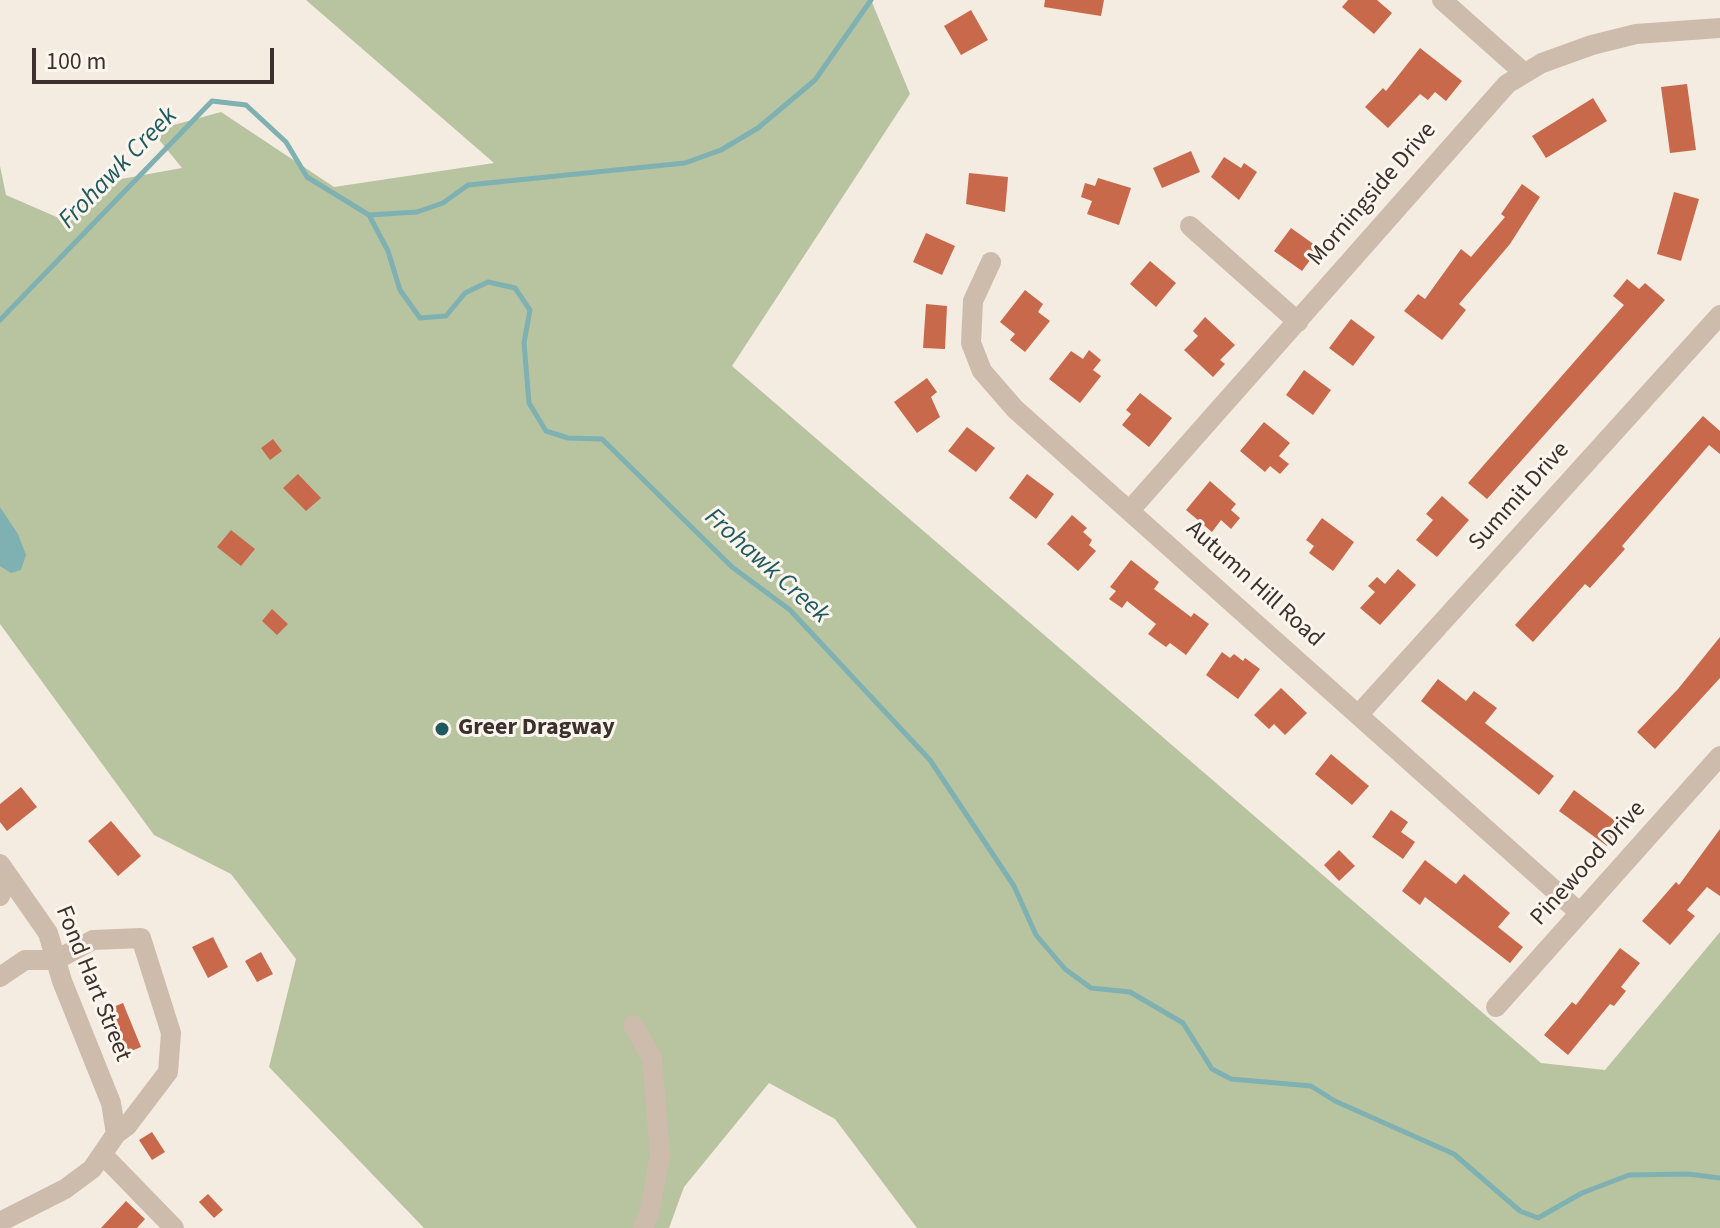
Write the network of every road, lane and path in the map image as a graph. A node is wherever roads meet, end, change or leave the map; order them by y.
1 (1442, 0) edge
2 (1720, 28) edge
3 (1523, 72) junction
4 (1190, 226) dead end
5 (991, 262) dead end
6 (1720, 315) edge
7 (1298, 322) junction
8 (1131, 509) junction
9 (1359, 714) junction
10 (1720, 756) edge
11 (3, 879) edge
12 (1580, 913) junction
13 (56, 960) junction
14 (0, 977) edge
15 (1496, 1007) dead end
16 (633, 1025) dead end
17 (116, 1134) junction
18 (103, 1155) junction
19 (0, 1222) edge
20 (174, 1228) edge
21 (643, 1228) edge

1 - 3 street
2 - 3 street, Morningside Drive
3 - 7 street, Morningside Drive
4 - 7 street
5 - 8 street, Autumn Hill Road
6 - 9 street, Summit Drive
7 - 8 street, Morningside Drive
8 - 9 street, Autumn Hill Road
9 - 12 street, Autumn Hill Road
10 - 12 street, Pinewood Drive
11 - 13 street, Fond Hart Street
12 - 15 street, Pinewood Drive
13 - 14 street
13 - 17 street, Fond Hart Street
13 - 17 street
16 - 21 street
17 - 18 street
18 - 19 street
18 - 20 street

